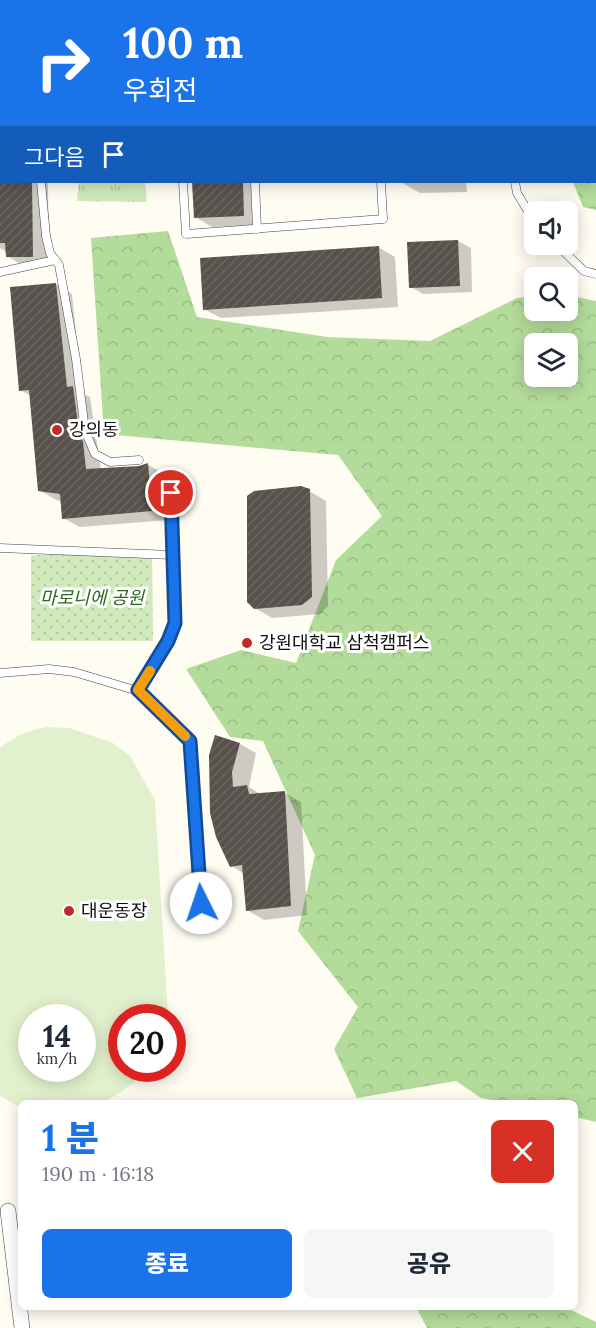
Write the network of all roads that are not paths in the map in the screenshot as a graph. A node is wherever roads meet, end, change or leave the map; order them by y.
1 (40, 183) edge
2 (183, 183) edge
3 (255, 183) edge
4 (381, 183) edge
5 (514, 183) edge
6 (524, 205) edge
7 (257, 229) junction
8 (567, 255) edge
9 (55, 260) junction
10 (0, 272) edge
11 (596, 274) edge
12 (139, 460) dead end
13 (171, 493) dead end
14 (0, 548) edge
15 (172, 555) junction
16 (0, 673) edge
17 (138, 690) junction
18 (201, 903) dead end
19 (8, 1211) dead end
20 (18, 1295) edge
21 (20, 1310) edge
22 (22, 1328) edge

1 - 9 lane
2 - 7 lane
3 - 7 lane
4 - 7 lane
5 - 6 lane
8 - 11 lane
9 - 10 lane
9 - 12 lane
13 - 15 lane
14 - 15 lane
15 - 17 lane
16 - 17 lane
17 - 18 lane
19 - 20 street
21 - 22 street

